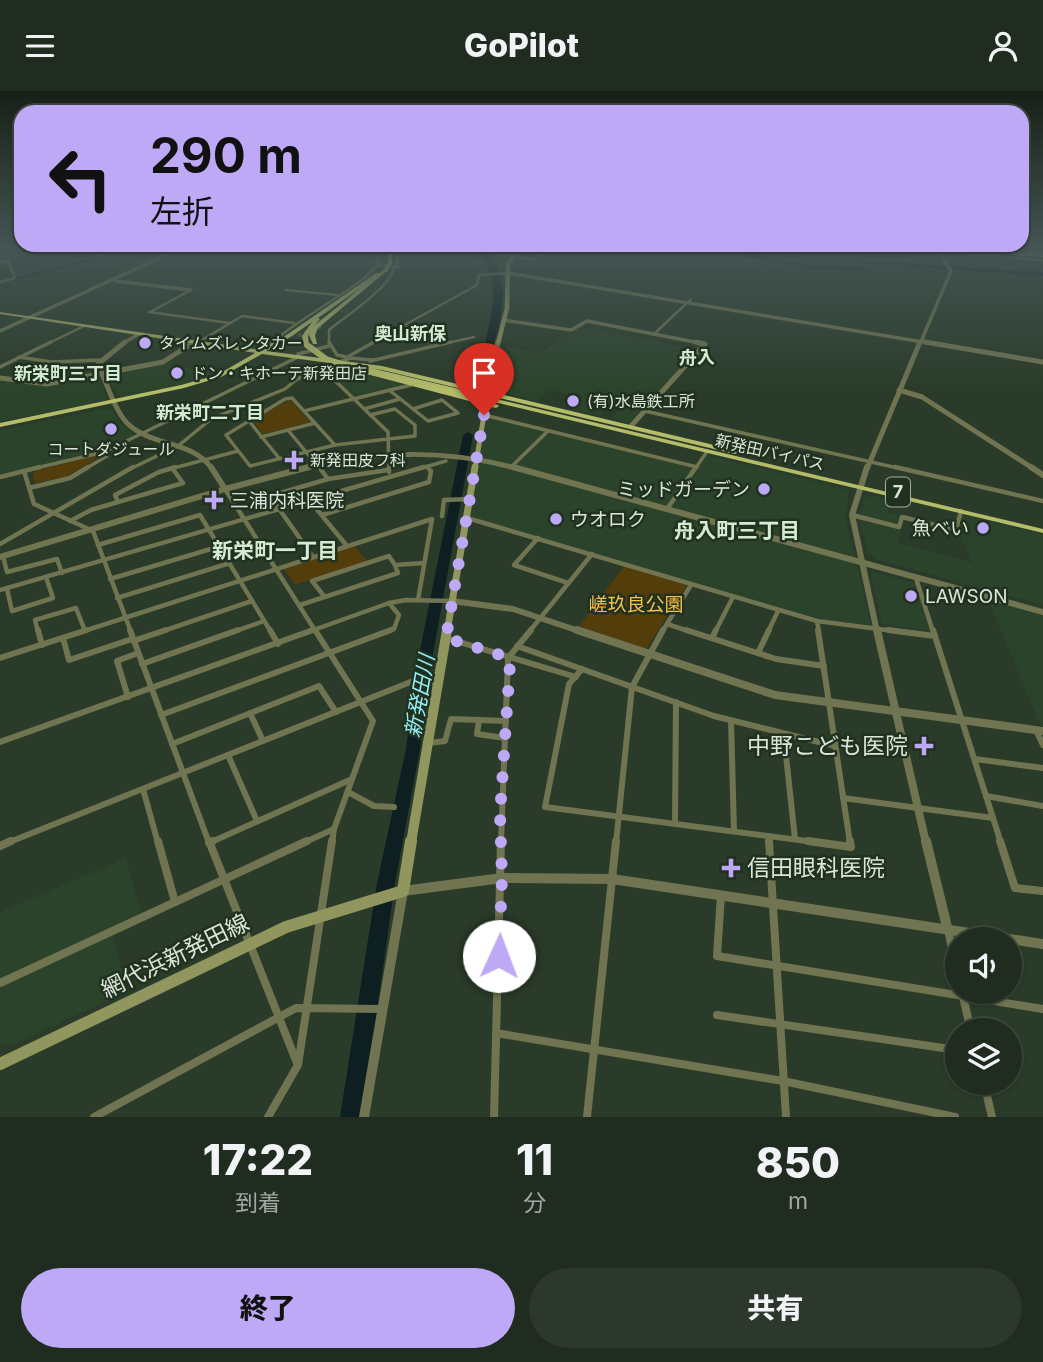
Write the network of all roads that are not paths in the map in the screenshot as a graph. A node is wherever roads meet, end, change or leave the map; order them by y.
1 (81, 295) edge
2 (182, 295) edge
3 (337, 295) edge
4 (345, 295) edge
5 (349, 295) edge
6 (352, 295) edge
7 (360, 295) edge
8 (370, 295) edge
9 (459, 295) edge
10 (506, 295) edge
11 (654, 295) edge
12 (941, 295) edge
13 (689, 300) junction
14 (0, 313) edge
15 (31, 317) junction
16 (503, 320) junction
17 (229, 323) junction
18 (294, 323) junction
19 (324, 325) tunnel mouth
20 (405, 325) junction
21 (84, 326) junction
22 (0, 331) edge
23 (139, 334) junction
24 (654, 334) junction
25 (298, 336) tunnel mouth
26 (474, 337) dead end
27 (923, 341) junction
28 (196, 343) junction
29 (329, 346) junction
30 (434, 346) junction
31 (267, 351) junction
32 (348, 357) junction
33 (19, 358) junction
34 (294, 358) junction
35 (99, 360) junction
36 (1043, 362) edge
37 (336, 363) junction
38 (370, 363) junction
39 (0, 367) edge
40 (323, 369) junction
41 (102, 374) junction
42 (0, 379) edge
43 (411, 385) junction
44 (389, 390) junction
45 (899, 390) junction
46 (353, 399) junction
47 (400, 399) junction
48 (492, 399) junction
49 (115, 402) junction
50 (364, 409) junction
51 (412, 409) junction
52 (304, 411) junction
53 (645, 411) junction
54 (370, 415) junction
55 (484, 415) junction
56 (570, 417) junction
57 (249, 421) junction
58 (315, 423) junction
59 (0, 426) edge
60 (631, 426) junction
61 (288, 430) junction
62 (548, 431) junction
63 (142, 433) junction
64 (261, 437) junction
65 (388, 439) junction
66 (335, 445) junction
67 (178, 446) junction
68 (104, 451) junction
69 (238, 451) junction
70 (306, 451) junction
71 (706, 453) junction
72 (390, 454) junction
73 (279, 458) junction
74 (473, 458) junction
75 (734, 458) junction
76 (754, 458) junction
77 (206, 460) junction
78 (446, 461) dead end
79 (869, 462) junction
80 (318, 465) junction
81 (427, 467) junction
82 (511, 467) junction
83 (697, 467) junction
84 (172, 468) junction
85 (388, 470) junction
86 (24, 471) junction
87 (1043, 475) edge
88 (394, 476) junction
89 (0, 477) edge
90 (328, 479) junction
91 (861, 485) junction
92 (29, 488) junction
93 (225, 489) junction
94 (470, 499) junction
95 (310, 501) junction
96 (1043, 501) edge
97 (118, 502) junction
98 (667, 509) junction
99 (279, 510) junction
100 (961, 512) junction
101 (51, 513) junction
102 (322, 515) junction
103 (852, 515) junction
104 (442, 516) dead end
105 (467, 517) junction
106 (247, 520) junction
107 (70, 521) junction
108 (1043, 528) edge
109 (211, 530) junction
110 (93, 531) junction
111 (538, 538) junction
112 (0, 544) edge
113 (98, 545) junction
114 (221, 546) junction
115 (346, 546) junction
116 (592, 554) junction
117 (2, 556) edge
118 (313, 557) junction
119 (104, 561) junction
120 (860, 562) junction
121 (230, 563) junction
122 (424, 563) junction
123 (396, 565) junction
124 (277, 569) junction
125 (62, 573) junction
126 (46, 577) junction
127 (916, 578) junction
128 (110, 579) junction
129 (240, 581) junction
130 (568, 583) junction
131 (691, 585) junction
132 (3, 589) edge
133 (324, 596) junction
134 (733, 597) junction
135 (117, 598) junction
136 (418, 600) junction
137 (427, 600) joint
138 (252, 601) junction
139 (449, 601) junction
140 (389, 603) junction
141 (300, 605) junction
142 (778, 611) junction
143 (1043, 612) edge
144 (541, 617) junction
145 (124, 619) junction
146 (264, 621) junction
147 (817, 621) junction
148 (667, 624) junction
149 (875, 628) junction
150 (315, 629) junction
151 (85, 631) junction
152 (936, 636) junction
153 (63, 638) junction
154 (446, 638) junction
155 (712, 638) junction
156 (133, 640) junction
157 (278, 644) junction
158 (41, 645) junction
159 (517, 646) junction
160 (329, 652) junction
161 (138, 653) junction
162 (758, 653) junction
163 (648, 654) junction
164 (0, 658) edge
165 (508, 658) junction
166 (142, 664) junction
167 (824, 666) junction
168 (582, 669) junction
169 (576, 677) junction
170 (438, 683) junction
171 (632, 687) junction
172 (151, 688) junction
173 (128, 697) junction
174 (361, 702) junction
175 (676, 702) junction
176 (830, 704) junction
177 (336, 712) junction
178 (894, 712) junction
179 (250, 713) junction
180 (161, 715) junction
181 (479, 720) junction
182 (506, 721) junction
183 (731, 721) junction
184 (963, 721) junction
185 (1040, 730) edge
186 (784, 737) junction
187 (505, 738) junction
188 (263, 741) junction
189 (0, 742) edge
190 (429, 743) junction
191 (172, 744) junction
192 (1043, 745) edge
193 (835, 746) junction
194 (228, 755) junction
195 (975, 759) junction
196 (1043, 768) edge
197 (183, 774) junction
198 (352, 779) junction
199 (143, 789) junction
200 (348, 792) junction
201 (986, 796) junction
202 (843, 798) junction
203 (1043, 806) edge
204 (394, 807) dead end
205 (916, 807) junction
206 (617, 816) junction
207 (993, 818) junction
208 (257, 821) junction
209 (675, 824) junction
210 (334, 829) junction
211 (734, 831) junction
212 (769, 836) junction
213 (795, 839) junction
214 (209, 843) junction
215 (0, 846) edge
216 (502, 878) junction
217 (224, 879) junction
218 (612, 879) junction
219 (1043, 891) edge
220 (398, 892) junction
221 (721, 895) junction
222 (176, 902) junction
223 (773, 903) junction
224 (319, 915) junction
225 (947, 927) joint
226 (1022, 940) edge
227 (247, 944) junction
228 (1043, 944) edge
229 (776, 964) junction
230 (0, 983) edge
231 (945, 990) edge
232 (1018, 1004) edge
233 (307, 1007) junction
234 (379, 1009) junction
235 (1043, 1009) edge
236 (717, 1015) dead end
237 (276, 1016) junction
238 (780, 1025) junction
239 (496, 1034) junction
240 (594, 1048) junction
241 (945, 1048) edge
242 (0, 1064) edge
243 (298, 1065) junction
244 (783, 1081) junction
245 (987, 1095) edge
246 (94, 1117) edge
247 (268, 1117) edge
248 (364, 1117) edge
249 (494, 1117) edge
250 (587, 1117) edge
251 (786, 1117) edge
252 (955, 1117) edge
253 (992, 1117) edge

1 - 15 street
2 - 17 street
3 - 18 street
4 - 31 highway
5 - 48 highway, 7, bridge
6 - 48 highway, 7, bridge
7 - 19 highway
8 - 29 street
9 - 20 street
10 - 16 main road
11 - 13 street
12 - 27 street
13 - 24 street
13 - 27 street
14 - 15 main road
15 - 21 main road
15 - 22 street
16 - 24 street
16 - 48 main road
17 - 18 street
17 - 28 street
18 - 31 street
20 - 30 street
20 - 32 street
21 - 23 main road
21 - 33 street
23 - 28 main road
23 - 35 street
24 - 53 street
25 - 31 highway
26 - 30 street
27 - 36 street
27 - 45 street
28 - 31 main road
28 - 41 street
29 - 32 street
29 - 34 street
30 - 38 street
31 - 34 highway, 7
31 - 37 highway, 7
31 - 49 highway
32 - 37 street
32 - 38 street
33 - 35 street
33 - 39 street
34 - 37 highway, 7
34 - 63 street
35 - 41 street
37 - 38 highway, 7
37 - 40 street
37 - 43 highway, 7
38 - 48 highway, 7
40 - 46 street
40 - 67 street
41 - 42 street
41 - 49 street
43 - 44 street
43 - 48 highway, 7, bridge
44 - 46 street
44 - 47 street
45 - 79 street
45 - 87 street
46 - 50 street
46 - 52 street
47 - 50 street
47 - 51 street
48 - 55 main road
48 - 56 highway, 新発田バイパス / 7
48 - 60 highway, 7
48 - 71 highway, 7
49 - 59 highway
49 - 63 street
50 - 54 street
51 - 51 street
52 - 57 street
52 - 58 street
53 - 60 street
53 - 79 street
54 - 65 street
54 - 65 street
55 - 62 street
55 - 74 main road
56 - 75 highway, 新発田バイパス / 7
56 - 76 highway, 新発田バイパス / 7
57 - 64 street
57 - 69 street
58 - 61 street
58 - 66 street
60 - 76 highway, 7
61 - 64 street
61 - 70 street
62 - 82 street
62 - 83 street
63 - 67 street
63 - 68 street
64 - 73 street
65 - 66 street
65 - 72 street
66 - 70 street
67 - 77 street
67 - 101 street
68 - 86 street
68 - 92 street
69 - 73 street
69 - 77 street
70 - 73 street
70 - 80 street
71 - 75 highway, 7
71 - 83 street
72 - 74 street
72 - 80 street
72 - 85 street
74 - 82 street
74 - 94 main road
75 - 91 highway, 新発田バイパス / 7
76 - 91 highway, 新発田バイパス / 7
77 - 84 street
77 - 93 street
78 - 81 street
79 - 91 street
79 - 96 street
80 - 90 street
80 - 93 street
81 - 88 street
81 - 102 street
82 - 98 street
83 - 98 street
84 - 97 street
84 - 97 street
85 - 88 street
85 - 90 street
86 - 89 street
86 - 92 street
88 - 95 street
90 - 99 street
91 - 100 highway, 新発田バイパス / 7
91 - 103 street
91 - 108 highway, 新発田バイパス / 7
92 - 101 street
93 - 106 street
93 - 110 street
94 - 104 street
94 - 105 main road
95 - 99 street
95 - 102 street
97 - 107 street
98 - 120 street
99 - 106 street
99 - 118 street
100 - 103 street
100 - 108 highway, 新発田バイパス / 7
101 - 107 street
101 - 112 street
102 - 115 street
103 - 120 street
105 - 111 street
105 - 139 main road
106 - 109 street
106 - 124 street
107 - 110 street
109 - 113 street
109 - 114 street
109 - 119 street
110 - 113 street
110 - 117 street
111 - 116 street
111 - 130 street
113 - 119 street
114 - 121 street
114 - 128 street
115 - 118 street
115 - 122 street
116 - 130 street
116 - 131 street
117 - 125 street
118 - 124 street
119 - 125 street
119 - 128 street
120 - 127 street
120 - 149 street
121 - 129 street
121 - 135 street
122 - 123 street
122 - 136 street
123 - 133 street
123 - 133 street
124 - 129 street
124 - 141 street
125 - 126 street
126 - 132 street
126 - 132 street
127 - 143 street
127 - 152 street
128 - 135 street
129 - 138 street
129 - 145 street
130 - 144 street
131 - 134 street
131 - 148 street
133 - 141 street
134 - 142 street
134 - 155 street
135 - 145 street
136 - 137 street
136 - 140 street
137 - 139 street
138 - 146 street
138 - 156 street
139 - 144 street
139 - 154 main road
140 - 150 street
140 - 160 street
141 - 150 street
142 - 147 street
142 - 162 street
144 - 159 street
144 - 163 street
145 - 151 street
145 - 156 street
146 - 157 street
146 - 166 street
147 - 149 street
147 - 167 street
148 - 155 street
148 - 163 street
149 - 152 street
149 - 178 street
150 - 157 street
150 - 160 street
151 - 153 street
151 - 158 street
152 - 184 street
153 - 156 street
153 - 158 street
154 - 165 street
154 - 170 main road
155 - 162 street
156 - 161 street
157 - 172 street
158 - 164 street
159 - 165 street
159 - 168 street
160 - 174 street
160 - 180 street
161 - 166 street
161 - 173 street
162 - 167 street
163 - 171 street
163 - 176 street
165 - 169 street
165 - 182 street
166 - 172 street
167 - 176 street
168 - 169 street
168 - 171 street
169 - 206 street
170 - 174 street
170 - 190 main road
171 - 175 street
171 - 206 street
172 - 173 street
172 - 180 street
173 - 189 street
174 - 177 street
174 - 198 street
175 - 183 street
175 - 209 street
176 - 178 street
176 - 193 street
177 - 179 street
177 - 188 street
178 - 184 street
178 - 205 street
179 - 188 street
179 - 191 street
180 - 191 street
181 - 182 street
181 - 187 street
181 - 190 street
182 - 187 street
183 - 186 street
183 - 211 street
184 - 185 street
184 - 195 street
185 - 192 street
186 - 193 street
186 - 213 street
187 - 216 street
188 - 194 street
190 - 220 main road
191 - 197 street
193 - 202 street
194 - 197 street
194 - 208 street
195 - 196 street
195 - 201 street
197 - 199 street
197 - 214 street
198 - 200 street
198 - 208 street
199 - 215 street
199 - 222 street
200 - 204 street
200 - 210 street
201 - 203 street
201 - 207 street
202 - 205 street
202 - 213 street
205 - 207 street
205 - 225 street
206 - 209 street
206 - 218 street
207 - 219 street
208 - 214 street
209 - 211 street
210 - 217 street
210 - 224 street
211 - 212 street
212 - 213 street
212 - 223 street
214 - 217 street
216 - 218 street
216 - 220 street
216 - 239 street
217 - 222 street
217 - 227 street
218 - 221 street
218 - 240 street
220 - 224 main road, 網代浜新発田線
220 - 234 street
221 - 223 street
221 - 229 street
222 - 230 street
223 - 225 street
223 - 229 street
224 - 227 main road, 網代浜新発田線
224 - 233 street
226 - 228 street
227 - 237 street
227 - 242 main road, 網代浜新発田線
229 - 231 street
229 - 238 street
232 - 235 street
233 - 234 street
233 - 237 street
233 - 243 street
234 - 248 street
236 - 238 street
237 - 243 street
237 - 246 street
238 - 241 street
238 - 244 street
239 - 240 street
239 - 249 street
240 - 244 street
240 - 250 street
243 - 247 street
244 - 251 street
244 - 252 street
245 - 253 street

